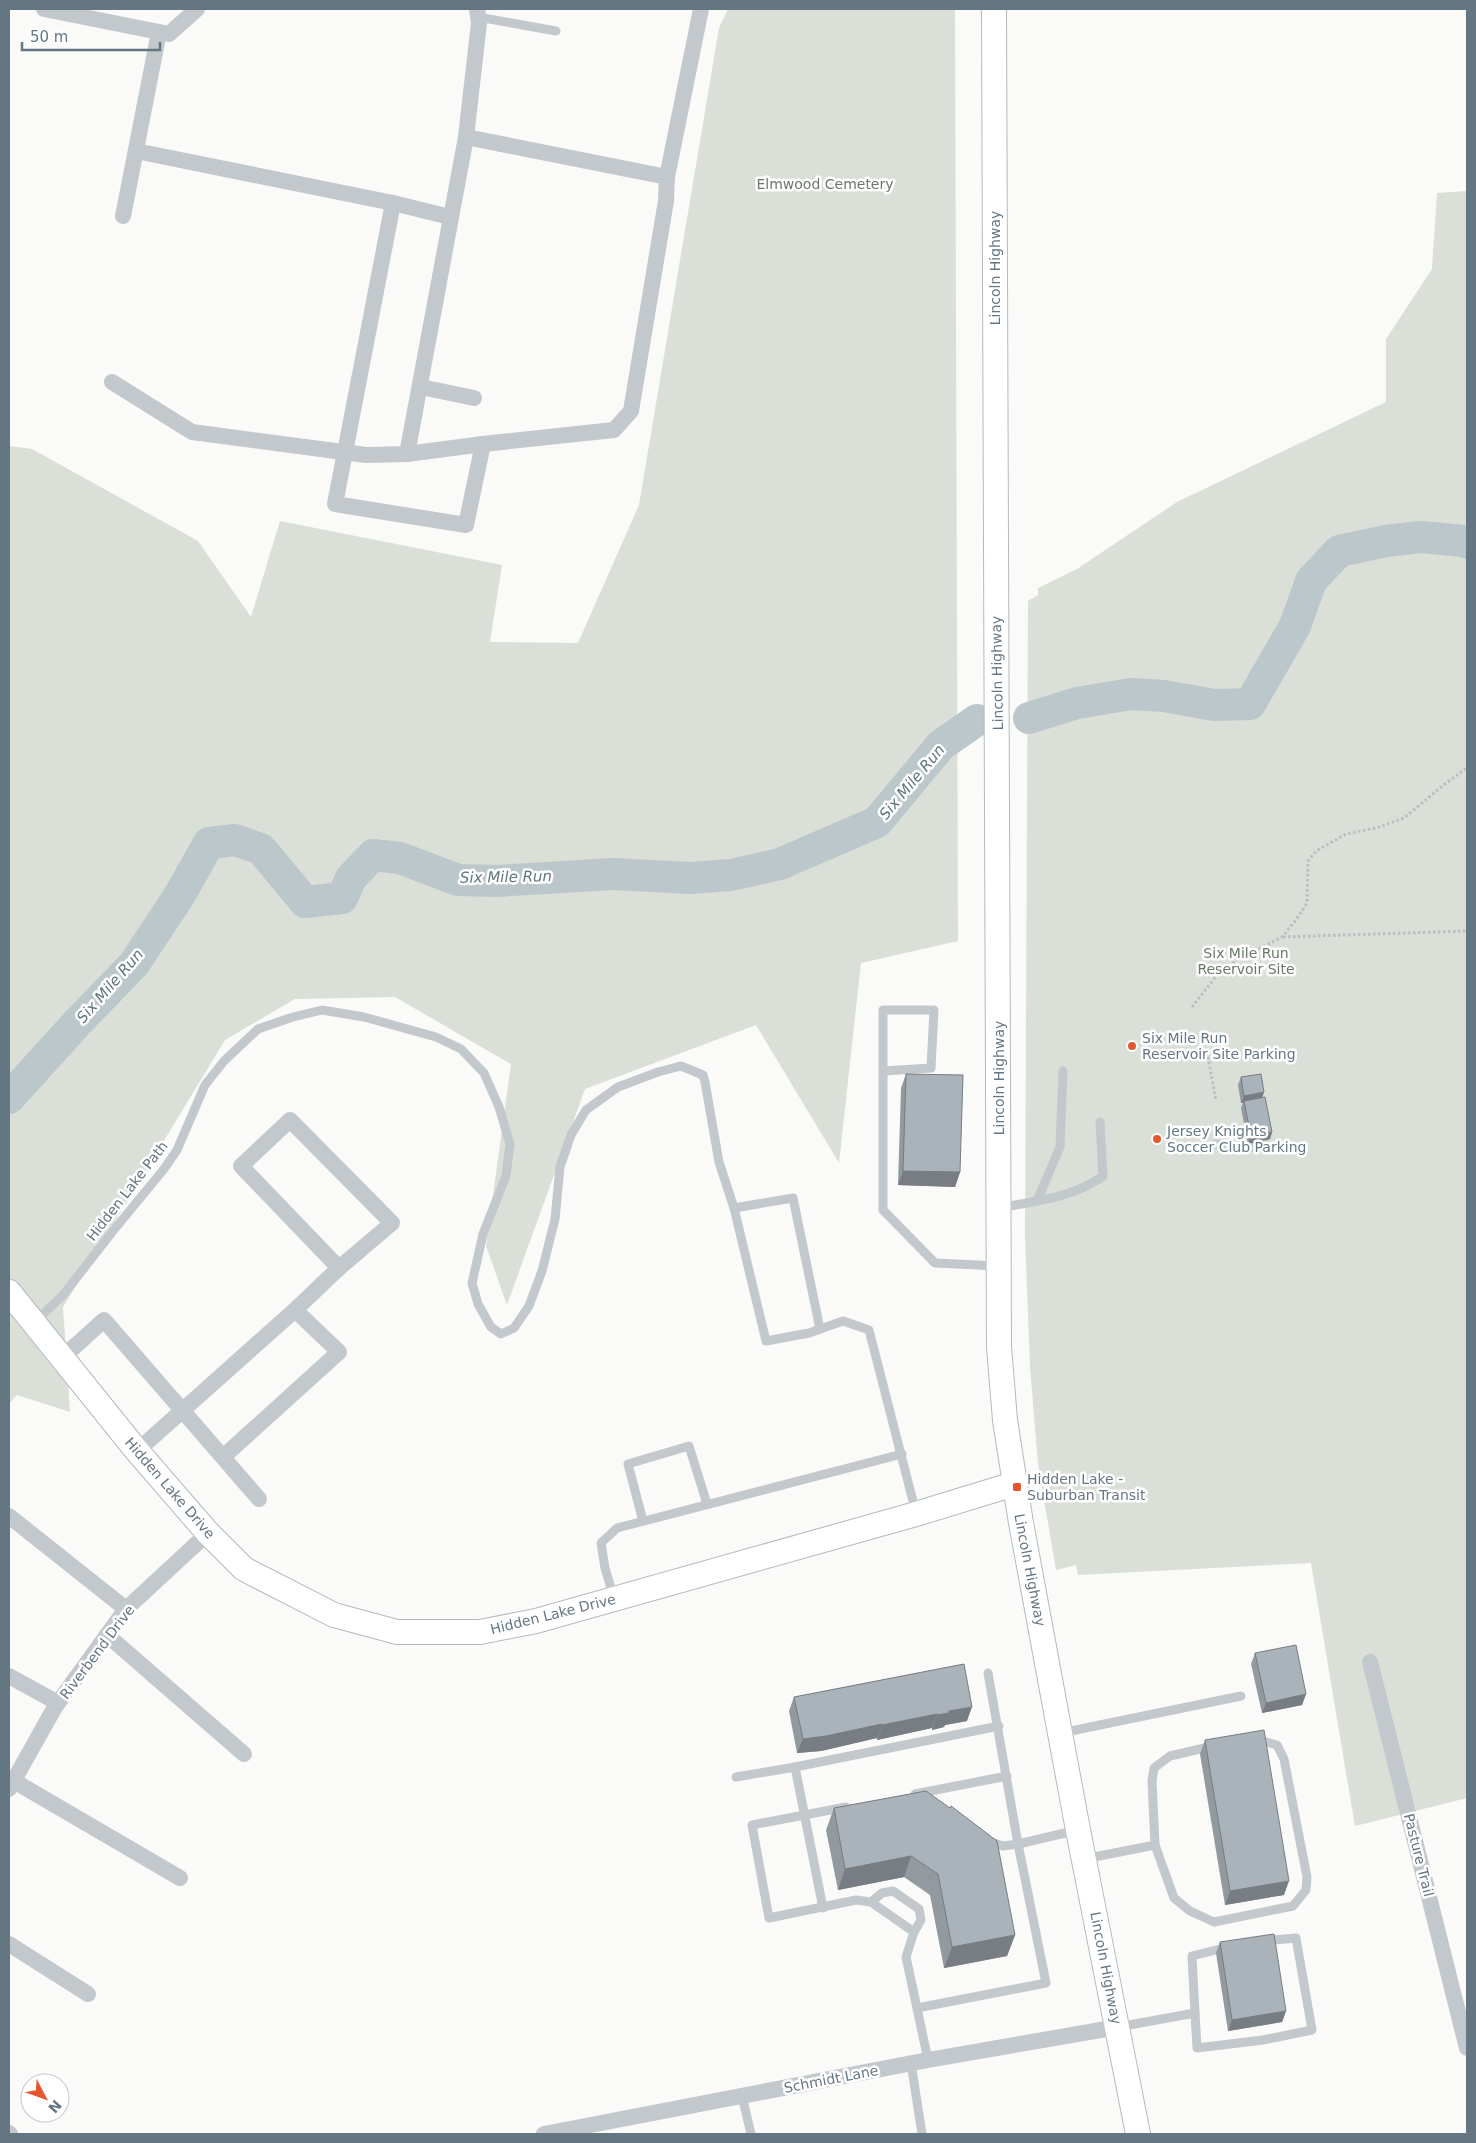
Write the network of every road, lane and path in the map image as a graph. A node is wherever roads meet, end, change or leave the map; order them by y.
1 (44, 9) edge
2 (197, 9) edge
3 (701, 9) edge
4 (994, 9) edge
5 (477, 13) edge
6 (556, 31) dead end
7 (159, 32) junction
8 (466, 137) junction
9 (136, 151) junction
10 (667, 177) junction
11 (393, 203) junction
12 (124, 216) dead end
13 (450, 217) junction
14 (112, 382) dead end
15 (421, 387) junction
16 (474, 398) dead end
17 (483, 444) junction
18 (344, 452) junction
19 (407, 454) junction
20 (1467, 768) edge
21 (1467, 931) edge
22 (1282, 937) junction
23 (1192, 1007) dead end
24 (1207, 1052) dead end
25 (883, 1071) junction
26 (1063, 1071) dead end
27 (1216, 1100) dead end
28 (1100, 1122) dead end
29 (1216, 1144) dead end
30 (1265, 1144) edge
31 (1037, 1201) junction
32 (734, 1208) junction
33 (999, 1208) junction
34 (999, 1266) junction
35 (339, 1268) junction
36 (9, 1292) edge
37 (295, 1310) junction
38 (35, 1323) junction
39 (820, 1330) junction
40 (63, 1357) junction
41 (182, 1410) junction
42 (137, 1451) junction
43 (902, 1454) junction
44 (223, 1457) junction
45 (1014, 1484) junction
46 (259, 1499) dead end
47 (707, 1504) junction
48 (916, 1514) junction
49 (9, 1516) edge
50 (643, 1521) junction
51 (208, 1533) junction
52 (614, 1598) junction
53 (126, 1609) junction
54 (107, 1635) junction
55 (1370, 1662) dead end
56 (988, 1673) dead end
57 (9, 1676) edge
58 (1241, 1696) dead end
59 (58, 1703) junction
60 (999, 1726) junction
61 (1061, 1734) junction
62 (1242, 1740) edge
63 (1225, 1743) edge
64 (244, 1754) dead end
65 (795, 1767) junction
66 (1007, 1776) junction
67 (736, 1777) dead end
68 (11, 1785) edge
69 (930, 1791) junction
70 (901, 1796) edge
71 (933, 1802) edge
72 (852, 1806) edge
73 (804, 1815) junction
74 (1078, 1830) junction
75 (980, 1836) edge
76 (1018, 1844) junction
77 (1155, 1845) junction
78 (1084, 1859) junction
79 (180, 1878) dead end
80 (871, 1902) junction
81 (823, 1908) junction
82 (914, 1932) junction
83 (1252, 1942) edge
84 (9, 1944) edge
85 (1235, 1946) edge
86 (88, 1994) dead end
87 (917, 2008) junction
88 (1195, 2013) junction
89 (1118, 2027) junction
90 (1467, 2048) edge
91 (928, 2060) junction
92 (911, 2063) junction
93 (742, 2096) junction
94 (544, 2134) edge
95 (751, 2134) edge
96 (922, 2134) edge
97 (1138, 2134) edge

1 - 7 street
2 - 7 street
3 - 10 street
4 - 33 main road, Lincoln Highway
5 - 6 lane
5 - 8 street
7 - 9 street
8 - 10 street
8 - 13 street
9 - 11 street
9 - 12 street
10 - 17 street
11 - 13 street
11 - 18 street
13 - 15 street
14 - 18 street
15 - 16 street
15 - 19 street
17 - 18 street
17 - 19 street
18 - 19 street
20 - 22 path
21 - 22 path
22 - 23 path
24 - 27 path
25 - 25 lane
25 - 34 lane
26 - 31 lane
28 - 31 lane
29 - 30 lane
31 - 33 lane
32 - 38 lane, Hidden Lake Path
32 - 39 lane
32 - 39 lane
33 - 34 main road, Lincoln Highway
34 - 45 main road, Lincoln Highway
35 - 35 street
35 - 37 street
36 - 38 main road, Hidden Lake Drive
37 - 41 street
37 - 44 street
38 - 40 main road, Hidden Lake Drive
39 - 43 lane
40 - 41 street
40 - 42 main road, Hidden Lake Drive
41 - 42 street
41 - 44 street
42 - 51 main road, Hidden Lake Drive
43 - 47 lane
43 - 48 lane
44 - 46 street
45 - 48 main road, Hidden Lake Drive
45 - 61 main road, Lincoln Highway
47 - 50 lane
47 - 50 lane
48 - 52 main road, Hidden Lake Drive
49 - 53 street
50 - 52 lane
51 - 52 main road, Hidden Lake Drive
51 - 53 street, Riverbend Drive
53 - 54 street, Riverbend Drive
54 - 59 street, Riverbend Drive
54 - 64 street
55 - 90 street, Pasture Trail
56 - 60 lane
57 - 59 street
58 - 61 lane
59 - 68 street, Riverbend Drive
60 - 65 lane
60 - 66 lane
61 - 74 main road, Lincoln Highway
62 - 77 lane
63 - 77 lane
65 - 67 lane
65 - 73 lane
66 - 69 lane
66 - 76 lane
68 - 79 street
69 - 70 lane
69 - 71 lane
72 - 73 lane
73 - 81 lane
73 - 81 lane
74 - 76 lane
74 - 78 main road, Lincoln Highway
75 - 76 lane
76 - 87 lane
77 - 78 lane
78 - 89 main road, Lincoln Highway
80 - 81 lane
80 - 82 lane
80 - 82 lane
82 - 87 lane
83 - 88 lane
84 - 86 street
85 - 88 lane
87 - 91 lane
88 - 89 lane
89 - 91 street, Schmidt Lane
89 - 97 main road, Lincoln Highway
91 - 92 street, Schmidt Lane
92 - 93 street, Schmidt Lane
92 - 96 lane
93 - 94 street, Schmidt Lane
93 - 95 lane

